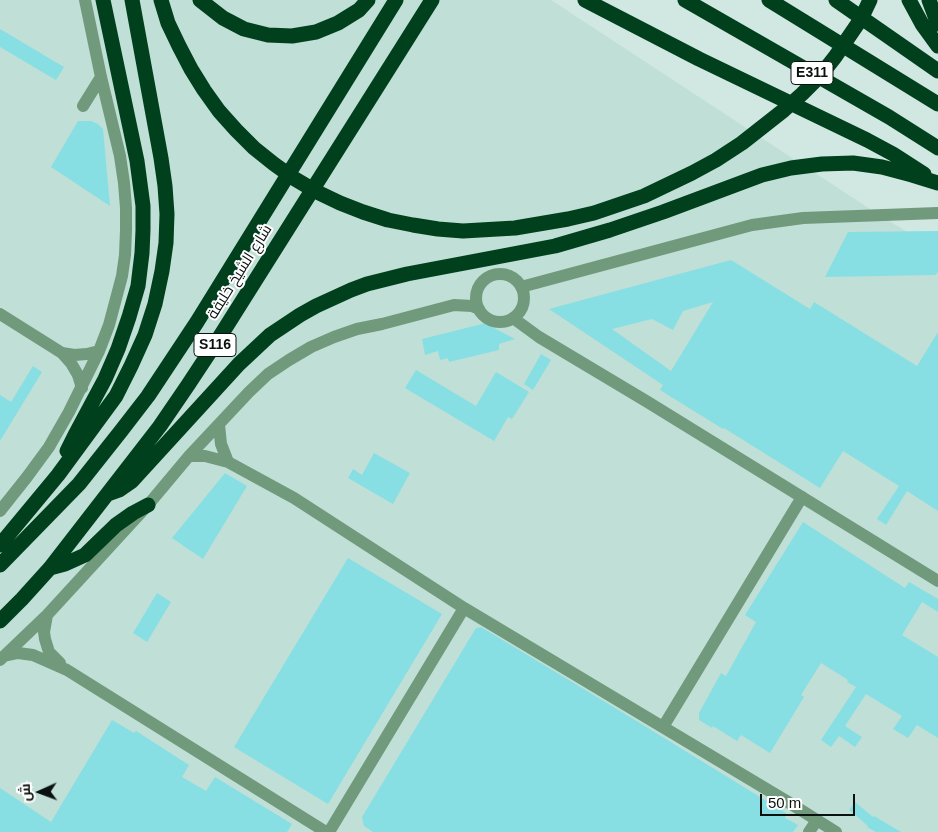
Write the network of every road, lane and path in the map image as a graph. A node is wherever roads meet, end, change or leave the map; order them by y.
1 (85, 0) edge
2 (102, 0) edge
3 (132, 0) edge
4 (161, 0) edge
5 (200, 0) edge
6 (368, 0) edge
7 (396, 0) edge
8 (432, 0) edge
9 (586, 0) edge
10 (685, 0) edge
11 (768, 0) edge
12 (836, 0) edge
13 (870, 0) edge
14 (909, 0) edge
15 (929, 0) edge
16 (938, 24) edge
17 (938, 46) edge
18 (938, 71) edge
19 (101, 77) junction
20 (938, 104) edge
21 (109, 109) junction
22 (938, 148) edge
23 (938, 183) edge
24 (938, 213) edge
25 (521, 287) junction
26 (479, 309) junction
27 (0, 314) edge
28 (513, 318) junction
29 (99, 351) junction
30 (62, 353) junction
31 (82, 388) junction
32 (219, 424) junction
33 (189, 456) junction
34 (228, 462) junction
35 (58, 475) junction
36 (108, 494) junction
37 (802, 497) junction
38 (148, 505) junction
39 (0, 512) edge
40 (0, 545) edge
41 (0, 565) edge
42 (50, 568) junction
43 (938, 581) edge
44 (464, 608) junction
45 (47, 615) junction
46 (0, 621) edge
47 (2, 658) edge
48 (67, 670) junction
49 (663, 727) junction
50 (817, 820) junction
51 (327, 832) edge
52 (809, 832) edge
53 (836, 832) edge

1 - 19 street
2 - 35 highway
3 - 35 highway
4 - 13 highway
5 - 6 highway
7 - 41 highway, شارع الشيخ خليفة / S116
8 - 36 highway, شارع الشيخ خليفة / S116
9 - 23 highway
10 - 22 highway, E311
11 - 20 highway, E311
12 - 18 highway
14 - 17 highway
15 - 16 highway
19 - 21 street
19 - 21 street
21 - 29 street
23 - 36 highway
24 - 25 street
25 - 26 street
25 - 28 street
26 - 28 street
26 - 32 street
27 - 30 street
28 - 37 street
29 - 30 street
29 - 31 street
30 - 31 street
31 - 39 street
32 - 33 street
32 - 34 street
33 - 34 street
33 - 38 street
34 - 44 street
35 - 40 highway
36 - 42 highway, شارع الشيخ خليفة / S116
37 - 43 street
37 - 49 street
38 - 42 highway
38 - 45 street
42 - 46 highway, شارع الشيخ خليفة / S116
44 - 49 street
44 - 51 street
45 - 47 street
45 - 48 street
47 - 48 street
48 - 51 street
49 - 50 street
50 - 52 street
50 - 53 street

